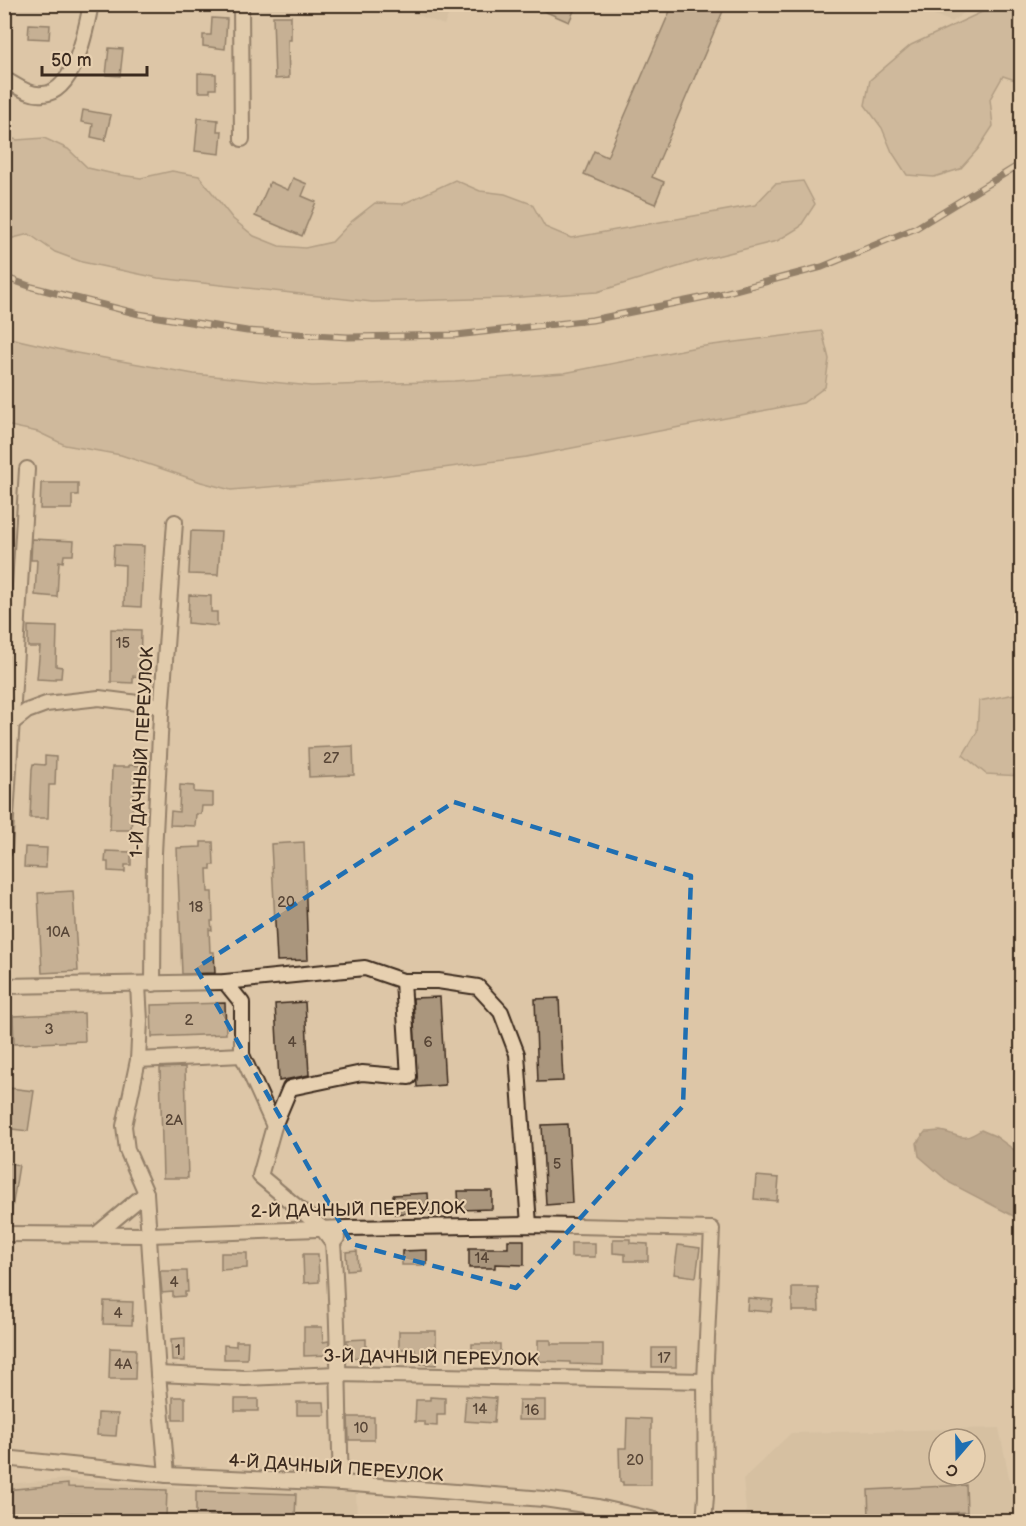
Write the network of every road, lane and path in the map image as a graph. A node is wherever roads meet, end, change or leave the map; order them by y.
1 (91, 4) edge
2 (241, 4) edge
3 (4, 79) edge
4 (242, 139) dead end
5 (27, 469) dead end
6 (175, 522) dead end
7 (161, 706) junction
8 (12, 723) junction
9 (4, 851) edge
10 (403, 981) junction
11 (225, 982) junction
12 (153, 984) junction
13 (138, 985) junction
14 (4, 986) edge
15 (242, 1054) junction
16 (138, 1060) junction
17 (274, 1126) junction
18 (146, 1193) junction
19 (529, 1225) junction
20 (322, 1228) junction
21 (346, 1228) junction
22 (4, 1234) edge
23 (97, 1234) junction
24 (149, 1235) junction
25 (333, 1243) junction
26 (158, 1374) junction
27 (337, 1374) junction
28 (705, 1381) junction
29 (4, 1458) edge
30 (167, 1475) junction
31 (340, 1483) junction
32 (664, 1521) edge
33 (704, 1521) edge

1 - 3 street
2 - 4 street
5 - 8 street
6 - 7 street, 1-Й ДАЧНЫЙ ПЕРЕУЛОК
7 - 8 street
7 - 12 street, 1-Й ДАЧНЫЙ ПЕРЕУЛОК
8 - 9 street
10 - 11 street
10 - 17 street
10 - 19 street
11 - 12 street
11 - 15 street
12 - 13 street
13 - 14 street
13 - 16 street
15 - 16 street
15 - 17 street
16 - 18 street
17 - 20 street
18 - 23 street
18 - 24 street
19 - 21 street, 2-Й ДАЧНЫЙ ПЕРЕУЛОК
19 - 28 street, 2-Й ДАЧНЫЙ ПЕРЕУЛОК
20 - 21 street, 2-Й ДАЧНЫЙ ПЕРЕУЛОК
20 - 24 street, 2-Й ДАЧНЫЙ ПЕРЕУЛОК
20 - 25 street
21 - 25 street
22 - 23 street, 2-Й ДАЧНЫЙ ПЕРЕУЛОК
23 - 24 street, 2-Й ДАЧНЫЙ ПЕРЕУЛОК
24 - 26 street
25 - 27 street
26 - 27 street, 3-Й ДАЧНЫЙ ПЕРЕУЛОК
26 - 30 street
27 - 28 street, 3-Й ДАЧНЫЙ ПЕРЕУЛОК
27 - 31 street
28 - 33 street
29 - 30 street, 4-Й ДАЧНЫЙ ПЕРЕУЛОК
30 - 31 street, 4-Й ДАЧНЫЙ ПЕРЕУЛОК
31 - 32 street, 4-Й ДАЧНЫЙ ПЕРЕУЛОК

